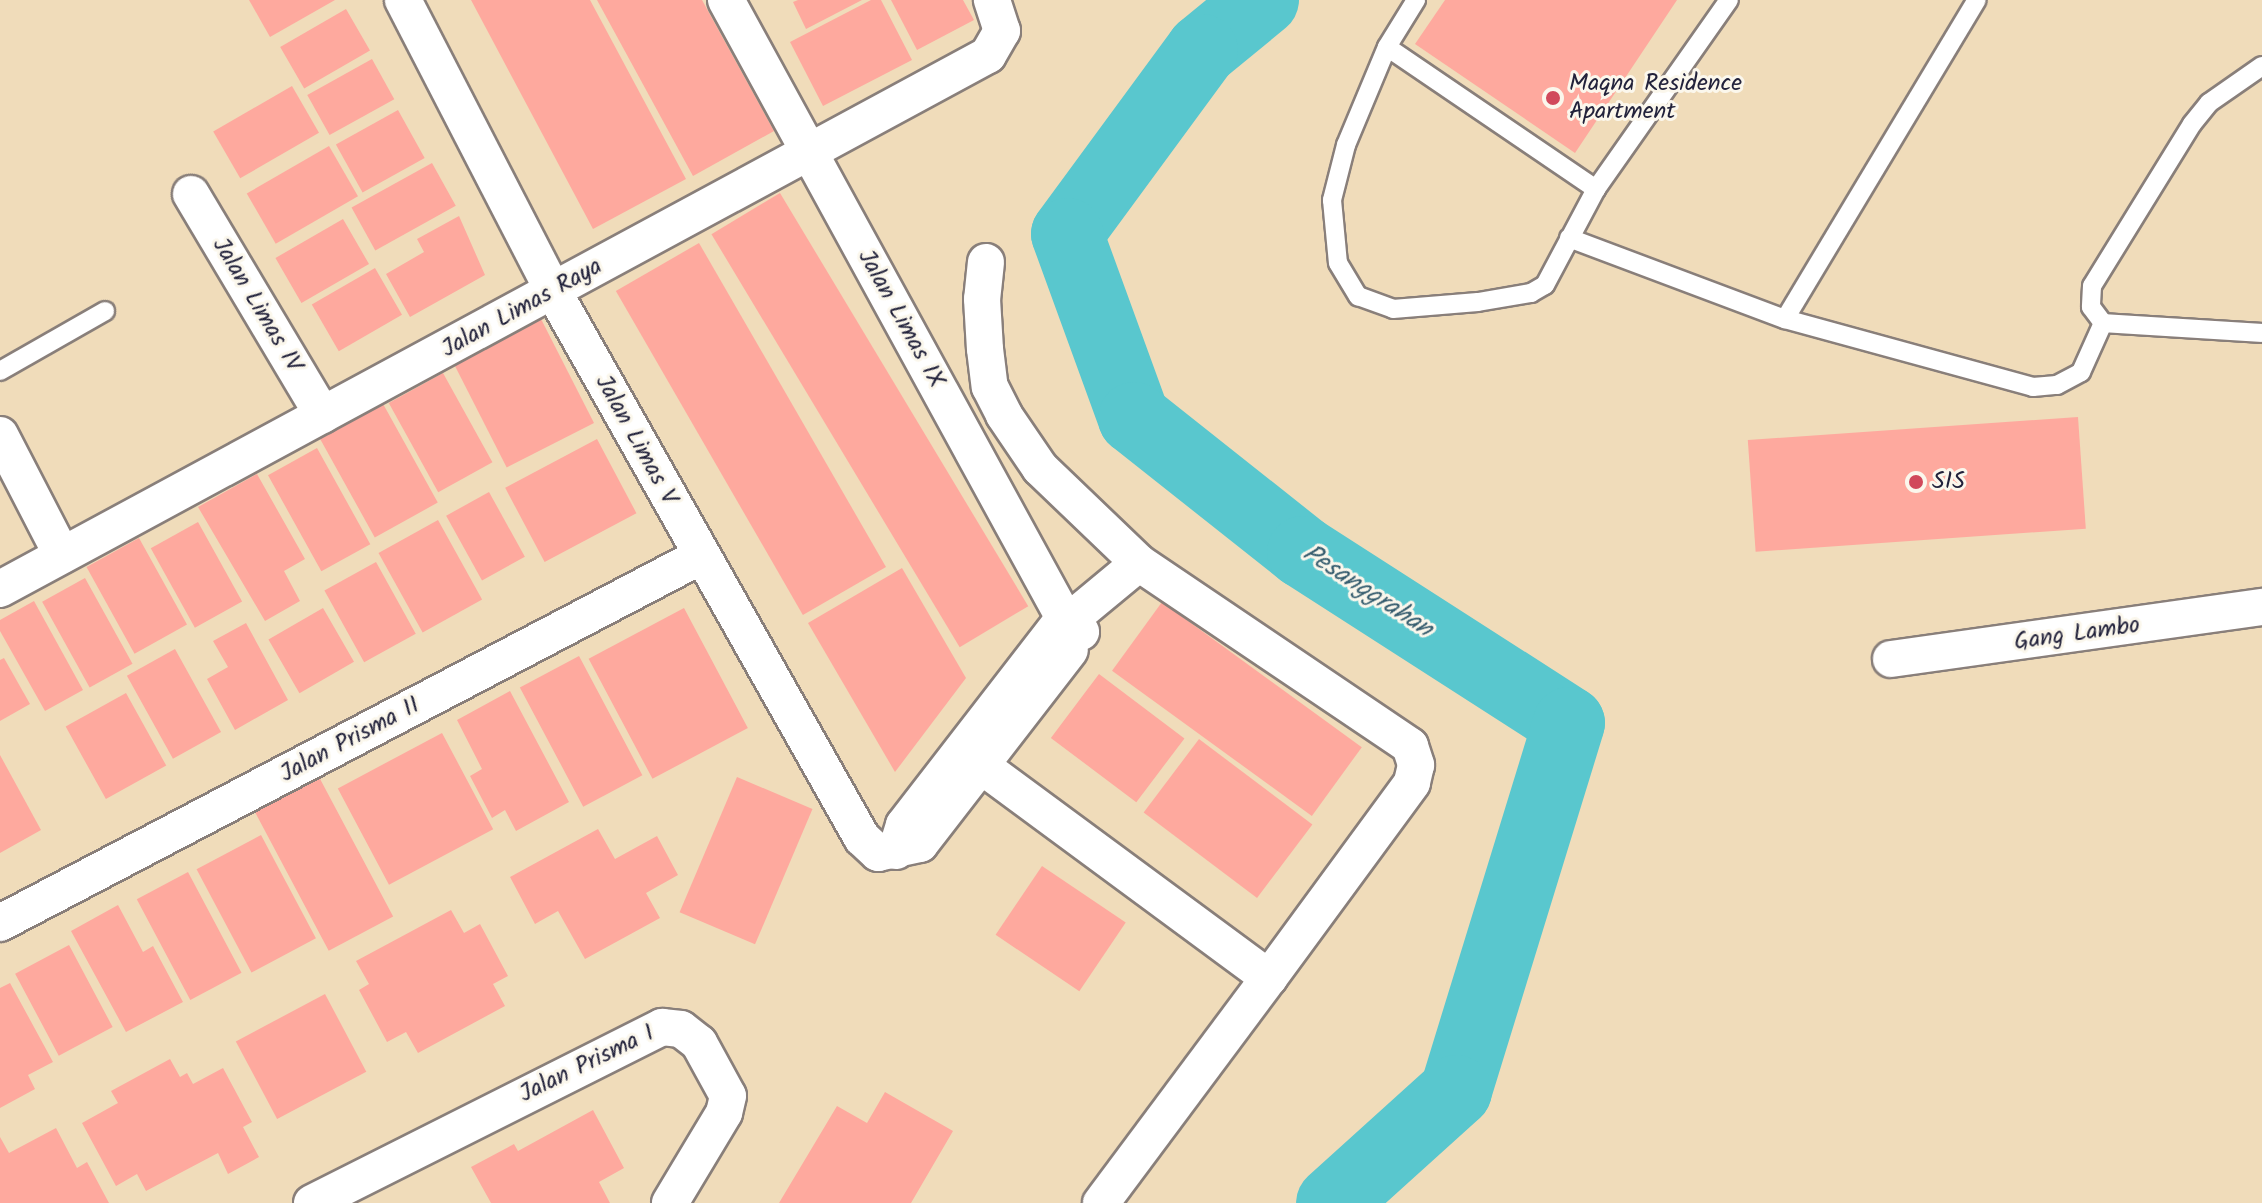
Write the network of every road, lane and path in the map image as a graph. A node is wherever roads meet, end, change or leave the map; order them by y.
1 (403, 0) edge
2 (726, 0) edge
3 (992, 0) edge
4 (1416, 0) edge
5 (1729, 0) edge
6 (1977, 0) edge
7 (1387, 47) junction
8 (2262, 66) edge
9 (808, 150) junction
10 (1596, 189) junction
11 (191, 194) dead end
12 (1569, 238) junction
13 (986, 262) dead end
14 (553, 291) junction
15 (105, 311) dead end
16 (1785, 319) junction
17 (2103, 323) junction
18 (2262, 333) edge
19 (0, 371) edge
20 (323, 415) junction
21 (0, 435) edge
22 (62, 555) junction
23 (701, 556) junction
24 (1139, 563) junction
25 (0, 589) edge
26 (2262, 607) edge
27 (1076, 620) junction
28 (1891, 659) dead end
29 (983, 767) junction
30 (896, 851) junction
31 (0, 923) edge
32 (1269, 978) junction
33 (312, 1203) edge
34 (670, 1203) edge
35 (1101, 1203) edge

1 - 14 street, Jalan Limas V
2 - 9 street, Jalan Limas IX
3 - 9 street, Jalan Limas Raya
4 - 7 lane
5 - 10 lane
6 - 16 lane
7 - 10 lane
7 - 12 lane
8 - 17 lane
9 - 14 street, Jalan Limas Raya
9 - 27 street, Jalan Limas IX
10 - 12 lane
11 - 20 street, Jalan Limas IV
12 - 16 lane
13 - 24 street
14 - 20 street, Jalan Limas Raya
14 - 23 street, Jalan Limas V
15 - 19 lane
16 - 17 lane
17 - 18 lane
20 - 22 street, Jalan Limas Raya
21 - 22 street
22 - 25 street, Jalan Limas Raya
23 - 30 street, Jalan Limas V
23 - 31 street, Jalan Prisma II
24 - 27 street
24 - 32 street
26 - 28 street, Gang Lambo
27 - 29 street
27 - 30 street
29 - 30 street
29 - 32 street
32 - 35 street
33 - 34 street, Jalan Prisma I

